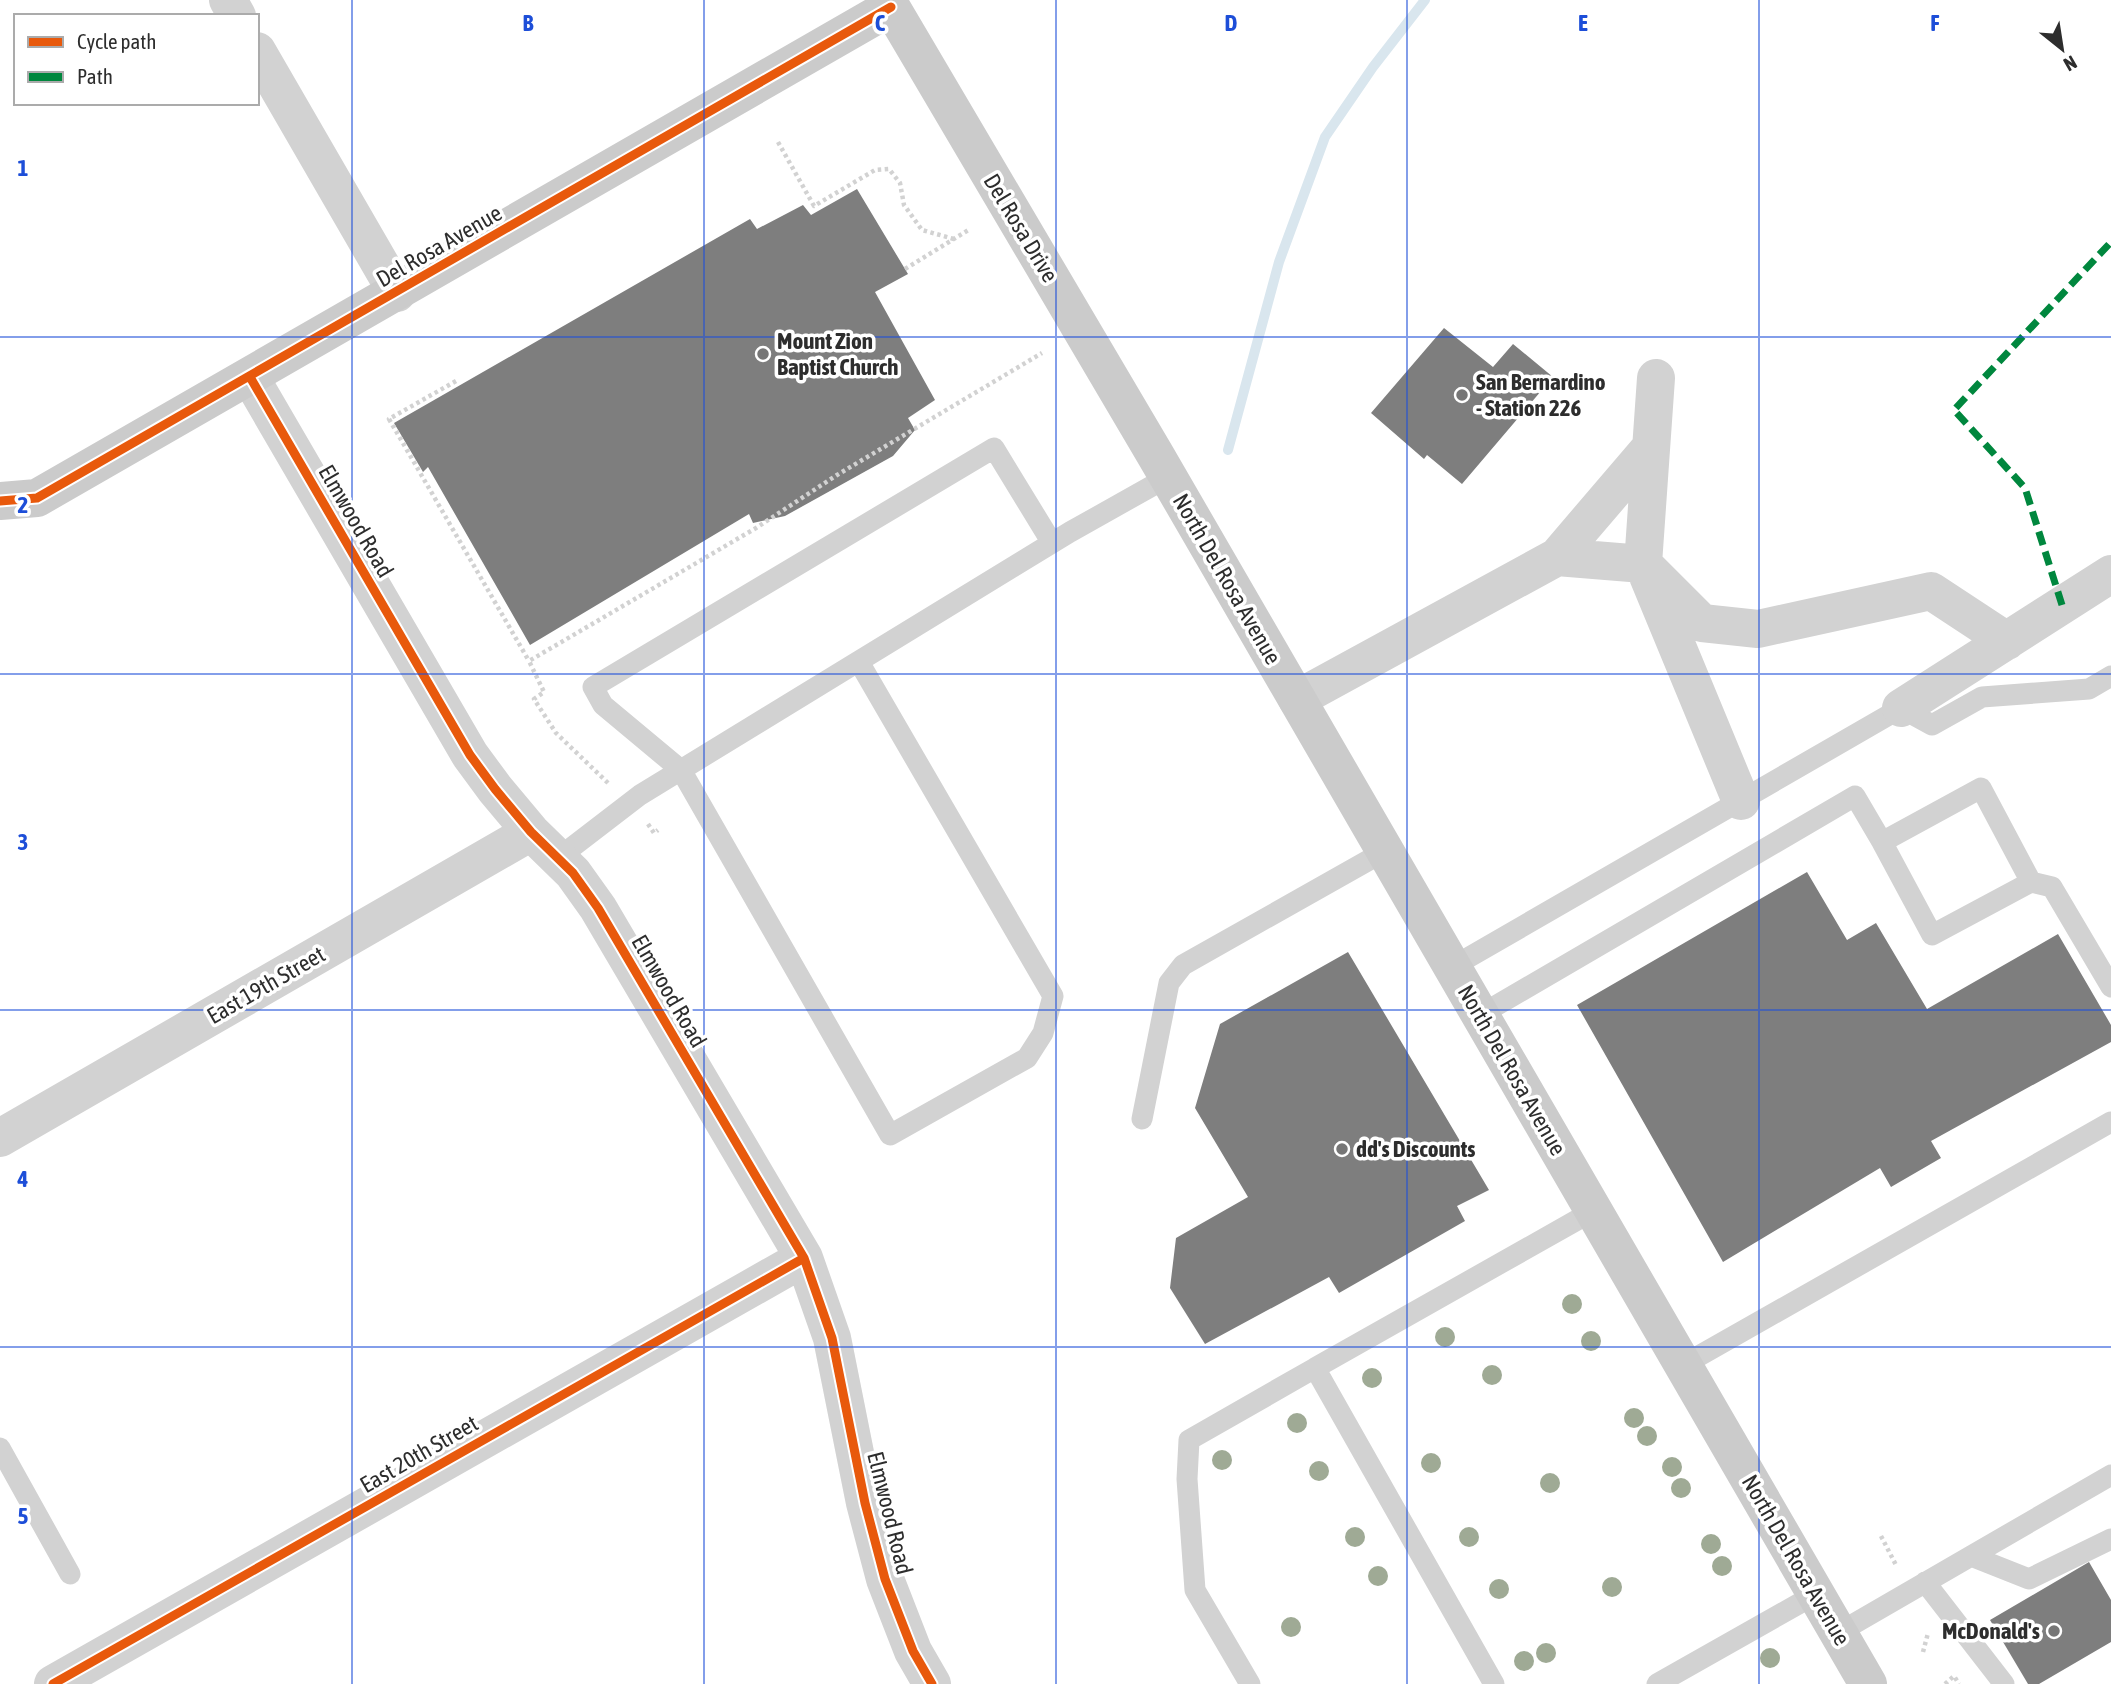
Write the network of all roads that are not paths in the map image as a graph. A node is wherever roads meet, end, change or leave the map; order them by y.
1 (889, 4) edge
2 (259, 54) edge
3 (397, 293) junction
4 (250, 377) junction
5 (1656, 378) dead end
6 (1651, 447) junction
7 (1162, 466) junction
8 (0, 501) edge
9 (1052, 543) junction
10 (1556, 557) junction
11 (1643, 564) junction
12 (2111, 574) edge
13 (2007, 641) junction
14 (859, 662) junction
15 (2111, 676) edge
16 (1297, 699) junction
17 (1901, 708) junction
18 (681, 771) junction
19 (1741, 801) junction
20 (531, 832) junction
21 (1882, 842) junction
22 (1385, 851) junction
23 (558, 858) junction
24 (2031, 882) junction
25 (1452, 967) junction
26 (2111, 987) edge
27 (1480, 1015) junction
28 (1142, 1119) dead end
29 (2111, 1122) edge
30 (0, 1138) edge
31 (1593, 1211) junction
32 (804, 1258) junction
33 (1683, 1366) junction
34 (1314, 1368) junction
35 (0, 1448) edge
36 (2111, 1475) edge
37 (2111, 1539) edge
38 (1971, 1556) junction
39 (70, 1574) dead end
40 (1925, 1583) junction
41 (1816, 1594) junction
42 (1838, 1633) junction
43 (52, 1684) edge
44 (932, 1684) edge
45 (1250, 1684) edge
46 (1493, 1684) edge
47 (1657, 1684) edge
48 (1868, 1684) edge
49 (2004, 1684) edge

1 - 3 main road, Del Rosa Avenue
1 - 7 main road, Del Rosa Drive
2 - 3 street
3 - 4 main road, Del Rosa Avenue
4 - 8 main road, Del Rosa Avenue
4 - 20 street, Elmwood Road
5 - 6 street
6 - 10 street
6 - 11 street
7 - 9 lane
7 - 16 main road, North Del Rosa Avenue
9 - 14 lane
9 - 18 lane
10 - 11 street
10 - 16 street
11 - 13 street
11 - 19 street
12 - 13 street
13 - 17 street
14 - 18 lane
14 - 18 lane
15 - 17 lane
16 - 22 main road, North Del Rosa Avenue
17 - 19 lane
18 - 23 lane
19 - 25 lane
20 - 23 street, Elmwood Road
20 - 30 street, East 19th Street
21 - 24 lane
21 - 24 lane
21 - 27 lane
22 - 25 main road, North Del Rosa Avenue
22 - 28 lane
23 - 32 street, Elmwood Road
24 - 26 lane
25 - 27 main road, North Del Rosa Avenue
27 - 31 main road, North Del Rosa Avenue
29 - 33 lane
31 - 33 main road, North Del Rosa Avenue
31 - 34 lane
32 - 43 street, East 20th Street
32 - 44 street, Elmwood Road
33 - 41 main road, North Del Rosa Avenue
34 - 45 lane
34 - 46 lane
35 - 39 lane
36 - 38 lane
37 - 38 lane
38 - 40 lane
40 - 42 lane
40 - 49 lane
41 - 42 main road, North Del Rosa Avenue
41 - 47 lane
42 - 48 main road, North Del Rosa Avenue

